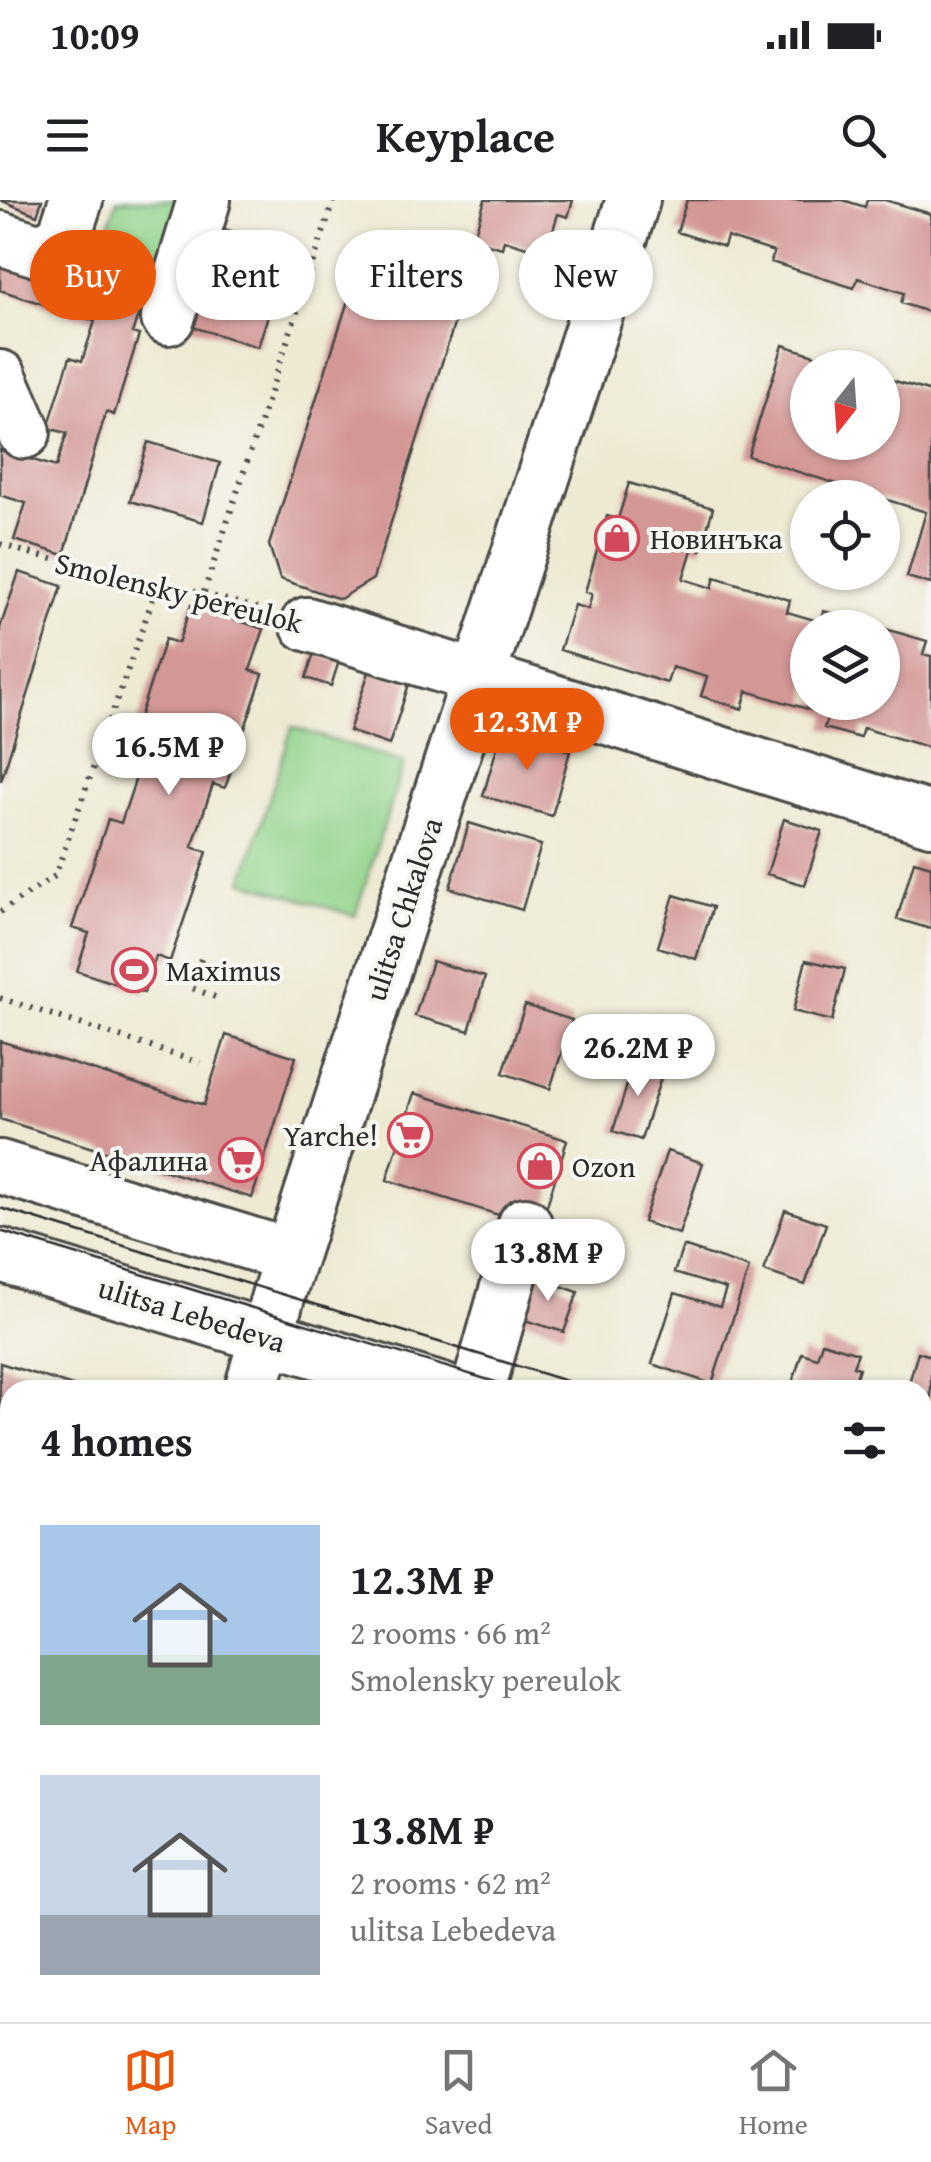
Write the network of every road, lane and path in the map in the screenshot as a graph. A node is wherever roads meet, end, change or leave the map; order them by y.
1 (76, 200) edge
2 (204, 200) edge
3 (334, 200) edge
4 (634, 200) edge
5 (0, 238) edge
6 (168, 318) dead end
7 (0, 376) edge
8 (24, 432) dead end
9 (0, 544) edge
10 (158, 584) junction
11 (204, 592) junction
12 (307, 624) joint
13 (478, 679) junction
14 (931, 819) edge
15 (0, 912) edge
16 (201, 959) dead end
17 (215, 997) dead end
18 (0, 998) edge
19 (200, 1063) dead end
20 (0, 1166) edge
21 (525, 1224) dead end
22 (0, 1255) edge
23 (291, 1256) junction
24 (266, 1336) junction
25 (253, 1380) edge
26 (409, 1380) edge
27 (481, 1380) edge

1 - 5 street
2 - 6 street
3 - 11 path
4 - 13 street, ulitsa Chkalova
7 - 8 street
9 - 10 path, Smolensky pereulok
10 - 11 path, Smolensky pereulok
10 - 15 path
11 - 12 path, Smolensky pereulok
12 - 13 street, Smolensky pereulok
13 - 14 street, Smolensky pereulok
13 - 23 street, ulitsa Chkalova
16 - 17 path
18 - 19 path
20 - 23 street
21 - 27 street
22 - 24 street, ulitsa Lebedeva
23 - 24 street, ulitsa Chkalova
24 - 25 street, ulitsa Chkalova
24 - 26 street, ulitsa Lebedeva

